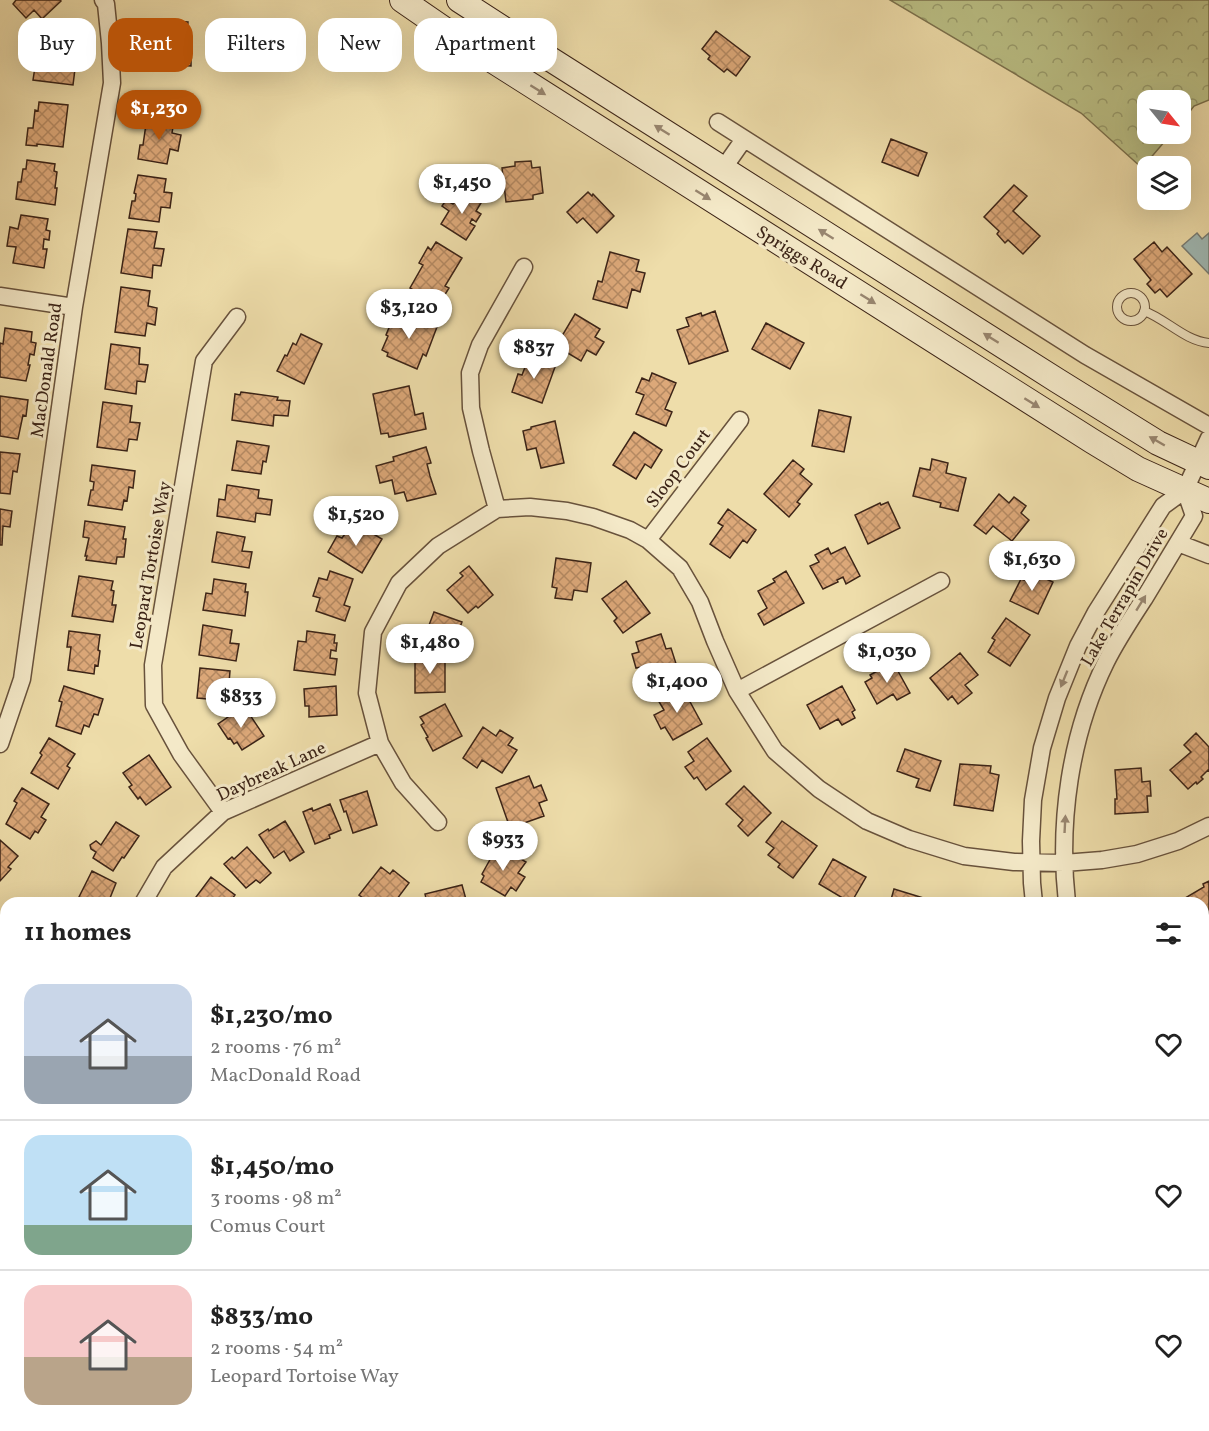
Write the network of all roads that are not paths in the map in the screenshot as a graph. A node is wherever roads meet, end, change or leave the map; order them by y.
1 (103, 0) edge
2 (402, 0) edge
3 (459, 0) edge
4 (718, 122) dead end
5 (744, 139) junction
6 (723, 169) junction
7 (524, 267) dead end
8 (0, 296) edge
9 (74, 307) junction
10 (1144, 311) dead end
11 (237, 317) dead end
12 (1209, 343) edge
13 (740, 420) dead end
14 (1209, 426) edge
15 (1209, 438) edge
16 (1203, 465) edge
17 (1185, 490) junction
18 (1209, 501) edge
19 (497, 509) junction
20 (648, 540) junction
21 (1178, 543) junction
22 (1209, 555) edge
23 (941, 581) dead end
24 (737, 691) junction
25 (380, 742) junction
26 (0, 744) edge
27 (223, 812) junction
28 (438, 822) dead end
29 (1209, 826) edge
30 (1031, 862) junction
31 (1064, 863) junction
32 (146, 897) edge
33 (1034, 897) edge
34 (1067, 897) edge

1 - 9 street, MacDonald Road
2 -> 17 main road, Spriggs Road
6 -> 3 main road, Spriggs Road
4 - 5 street
5 - 6 street
5 - 14 street
16 -> 6 main road, Spriggs Road
7 - 19 street
8 - 9 street
9 - 26 street, MacDonald Road
10 - 12 lane
11 - 27 street, Leopard Tortoise Way
13 - 20 street, Sloop Court
15 - 16 street, Lake Terrapin Drive
16 - 17 street, Lake Terrapin Drive
17 - 18 main road, Spriggs Road
17 - 21 street, Lake Terrapin Drive
17 -> 30 street, Lake Terrapin Drive
19 - 20 street
19 - 25 street
20 - 24 street
21 - 22 street
31 -> 21 street, Lake Terrapin Drive
23 - 24 street
24 - 30 street
25 - 27 street, Daybreak Lane
25 - 28 street
27 - 32 street, Daybreak Lane
29 - 31 street
30 - 31 street
30 - 33 street, Lake Terrapin Drive
31 - 34 street, Lake Terrapin Drive

